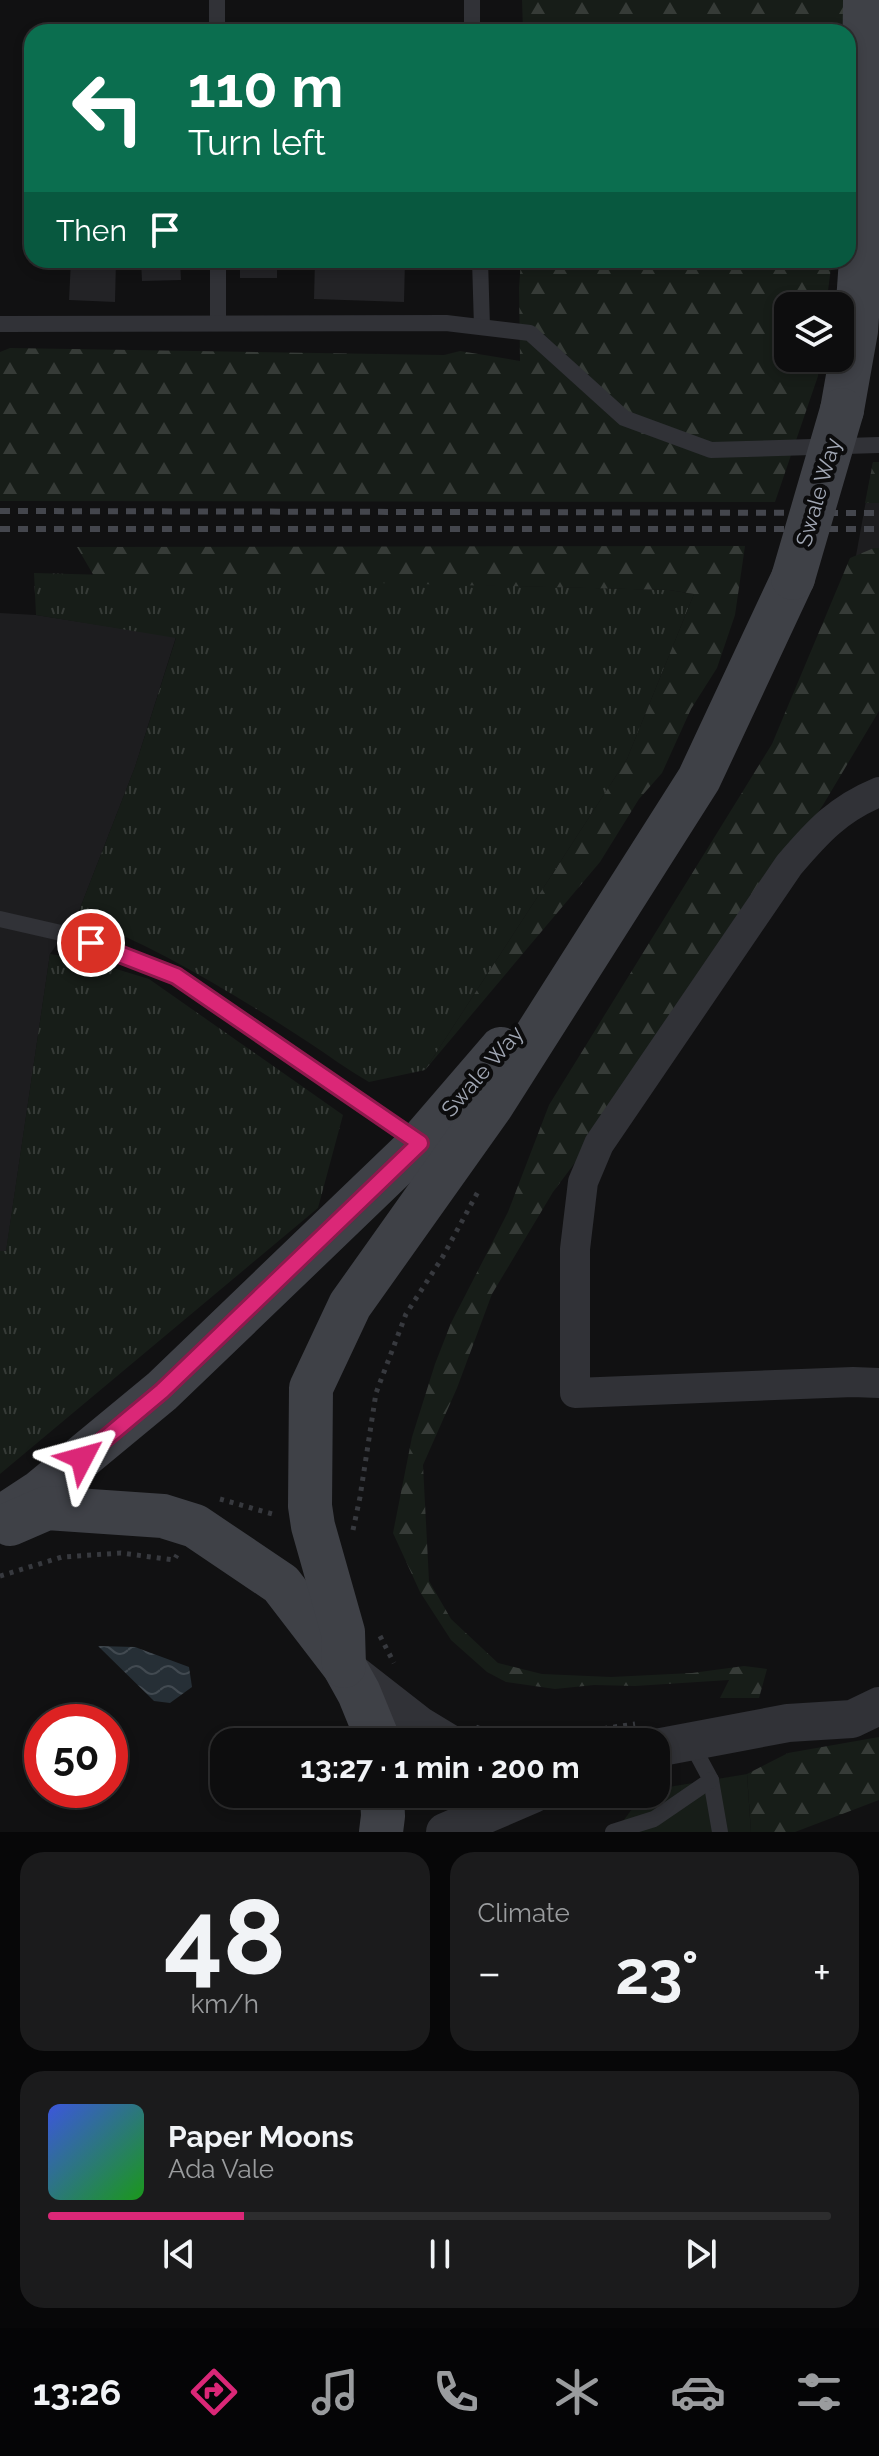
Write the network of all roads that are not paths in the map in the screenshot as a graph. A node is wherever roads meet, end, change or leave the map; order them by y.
1 (217, 0) edge
2 (472, 0) edge
3 (865, 0) edge
4 (217, 24) edge
5 (472, 24) edge
6 (218, 268) edge
7 (480, 268) edge
8 (218, 323) junction
9 (0, 324) edge
10 (482, 327) junction
11 (879, 445) edge
12 (879, 792) edge
13 (0, 919) edge
14 (437, 1152) junction
15 (879, 1383) edge
16 (0, 1518) edge
17 (0, 1528) edge
18 (344, 1666) junction
19 (870, 1718) edge
20 (373, 1728) edge
21 (424, 1728) edge
22 (673, 1745) edge
23 (711, 1780) junction
24 (383, 1808) edge
25 (501, 1808) edge
26 (381, 1832) edge
27 (445, 1832) edge
28 (613, 1832) edge
29 (720, 1832) edge

1 - 4 lane
2 - 5 lane
3 - 14 main road, Swale Way, bridge
6 - 8 lane
7 - 10 lane
8 - 9 lane
8 - 10 lane
10 - 11 lane
12 - 15 street
13 - 14 lane
14 - 16 main road, Swale Way
14 - 18 main road, Swale Way
17 - 18 main road
18 - 20 main road
18 - 21 street
19 - 22 street
22 - 23 lane
23 - 28 lane
23 - 29 lane
24 - 26 main road
25 - 27 street

